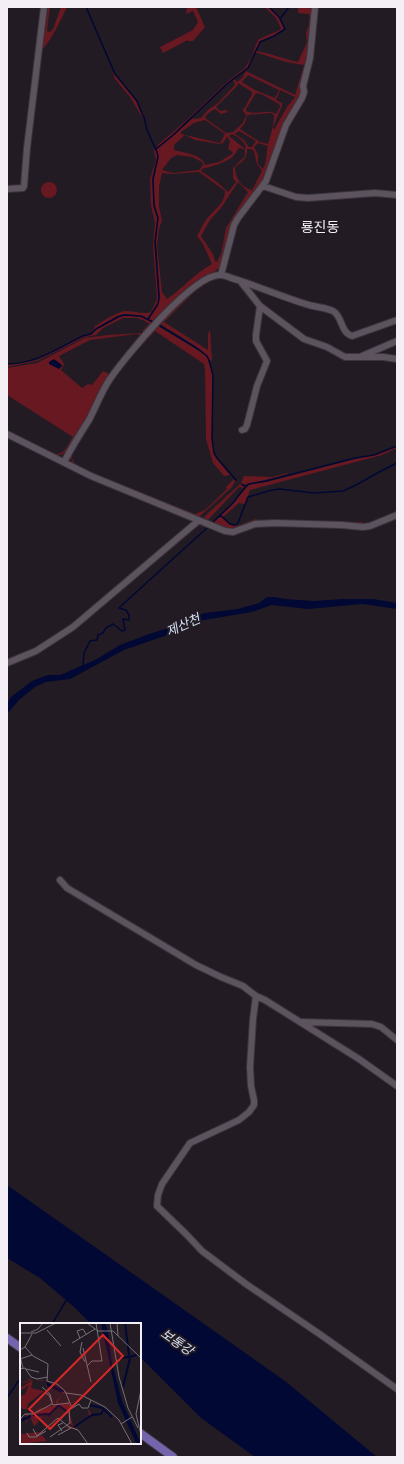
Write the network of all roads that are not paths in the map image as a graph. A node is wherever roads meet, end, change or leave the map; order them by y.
1 (44, 7) edge
2 (315, 7) edge
3 (263, 186) junction
4 (7, 189) edge
5 (397, 195) edge
6 (221, 275) junction
7 (241, 282) junction
8 (260, 306) junction
9 (397, 320) edge
10 (397, 341) edge
11 (360, 357) junction
12 (397, 360) edge
13 (242, 430) dead end
14 (7, 434) edge
15 (64, 462) junction
16 (397, 515) edge
17 (198, 521) junction
18 (7, 663) edge
19 (60, 880) dead end
20 (256, 996) junction
21 (300, 1022) junction
22 (397, 1040) edge
23 (397, 1086) edge
24 (7, 1338) edge
25 (20, 1347) edge
26 (397, 1389) edge
27 (141, 1435) edge
28 (173, 1457) edge

1 - 4 street
2 - 3 street
3 - 5 street
3 - 6 street
6 - 7 street
6 - 15 street
7 - 8 street
7 - 9 street
8 - 11 street
8 - 13 street
10 - 11 street
11 - 12 street
14 - 15 street
15 - 17 street
16 - 17 street
17 - 18 street
19 - 20 street
20 - 21 street
20 - 26 street
21 - 22 street
21 - 23 street
24 - 25 main road
27 - 28 main road

